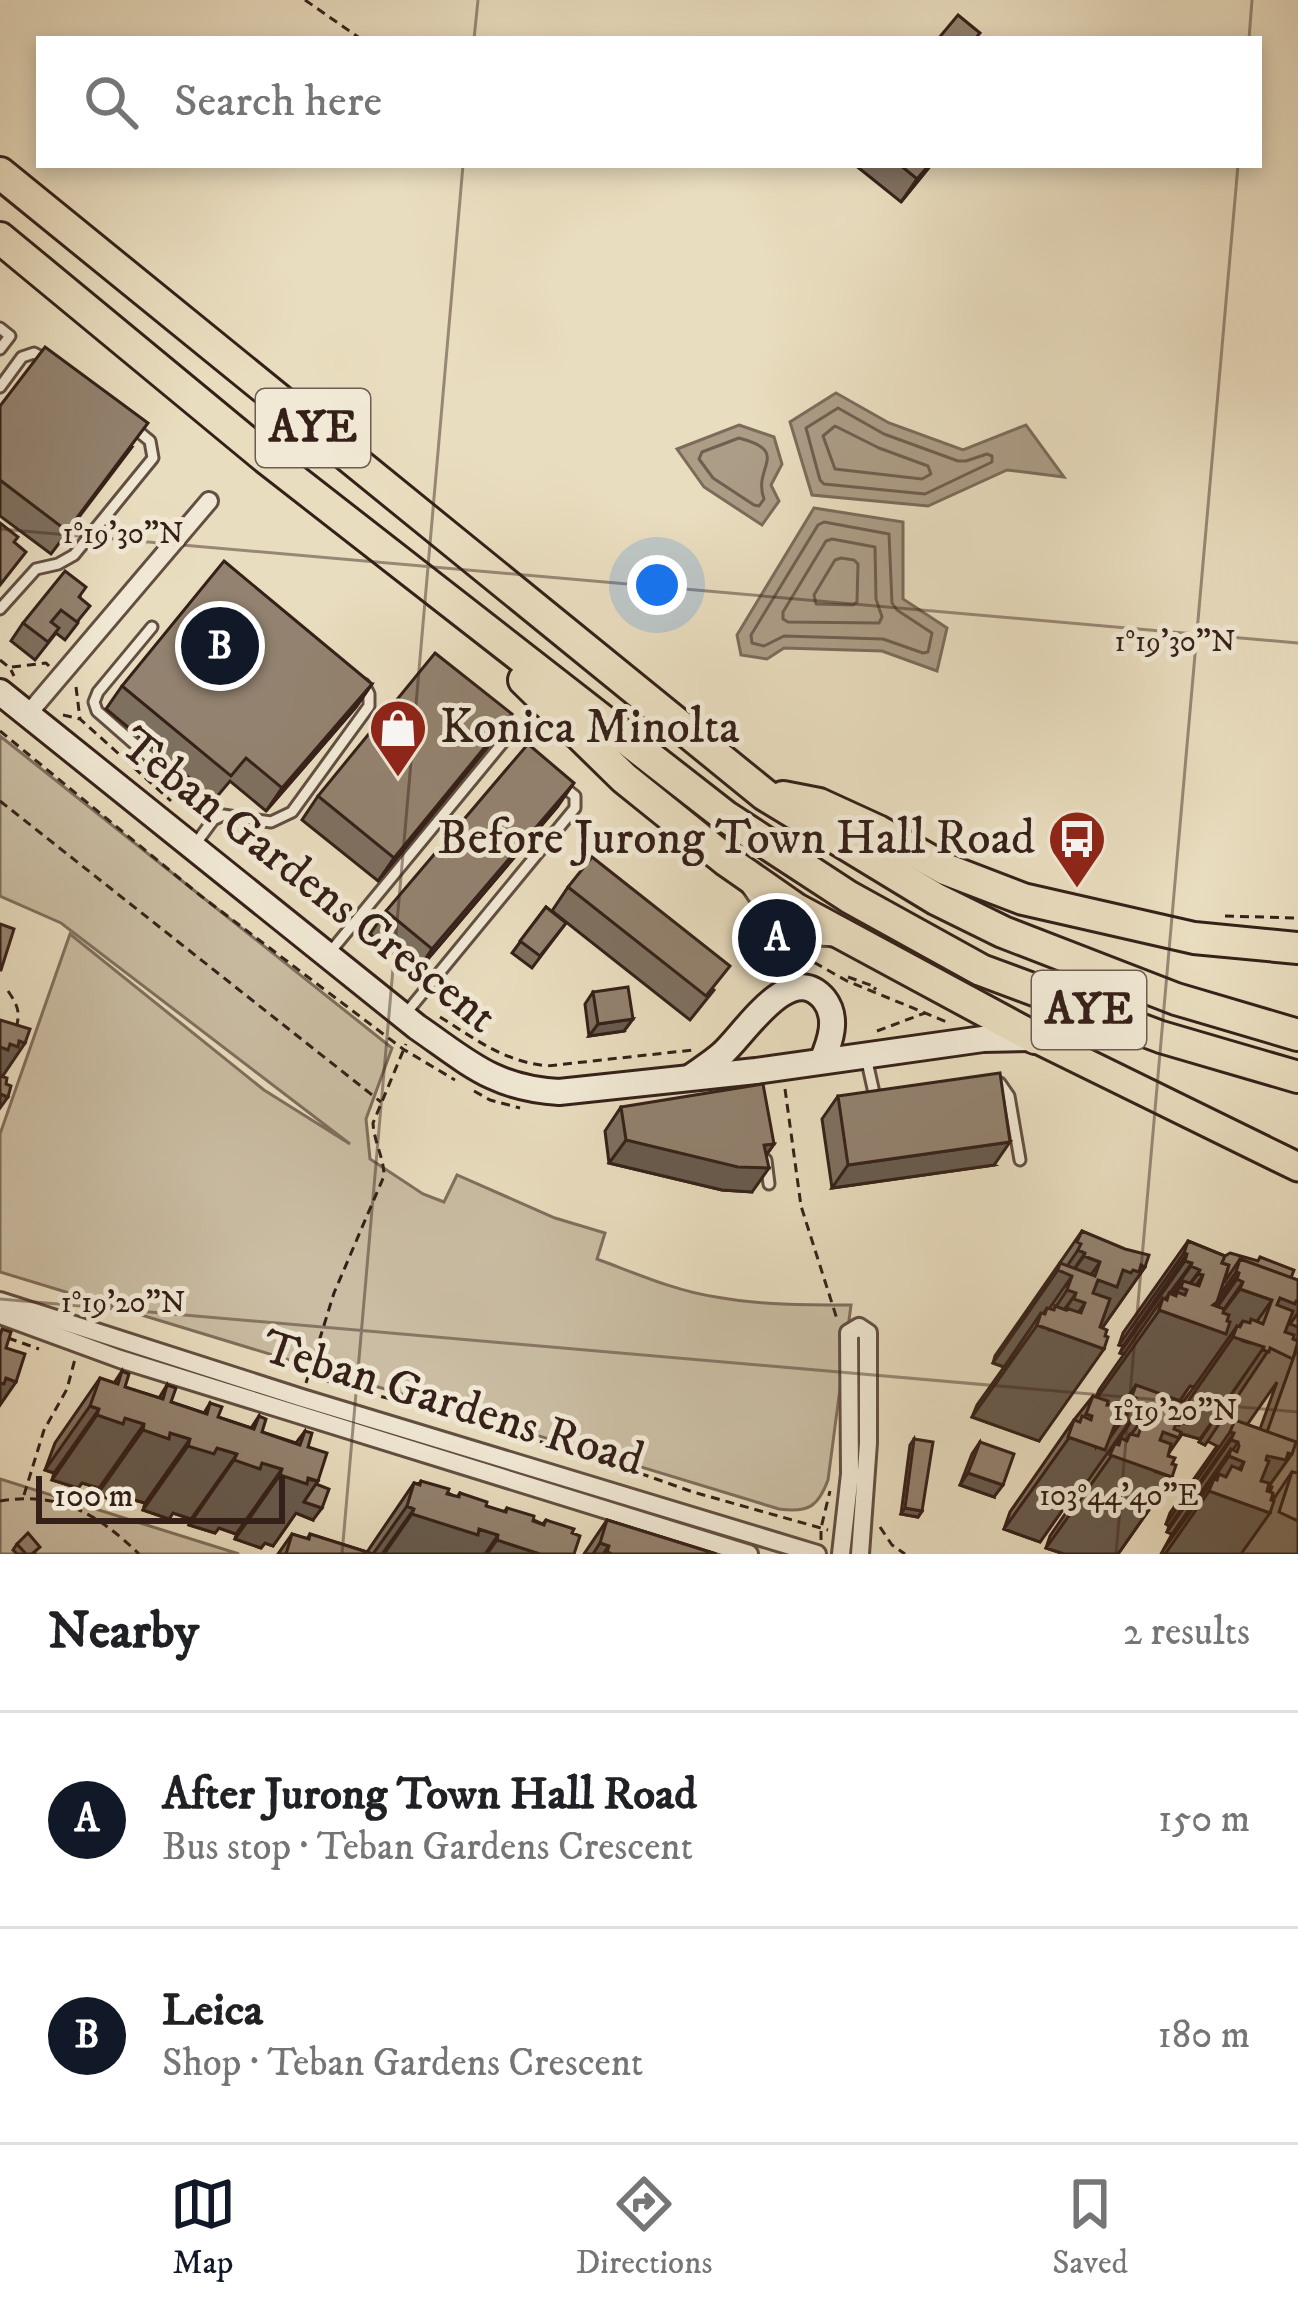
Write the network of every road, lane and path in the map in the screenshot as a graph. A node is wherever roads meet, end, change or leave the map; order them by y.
1 (304, 0) edge
2 (357, 36) edge
3 (0, 172) edge
4 (0, 238) edge
5 (0, 328) edge
6 (0, 349) edge
7 (59, 369) edge
8 (0, 387) edge
9 (132, 426) edge
10 (209, 501) dead end
11 (421, 579) junction
12 (0, 609) edge
13 (152, 627) dead end
14 (364, 684) edge
15 (0, 692) edge
16 (28, 714) junction
17 (484, 715) edge
18 (0, 731) edge
19 (558, 782) edge
20 (766, 795) junction
21 (0, 800) edge
22 (218, 818) junction
23 (193, 847) junction
24 (1070, 897) dead end
25 (1023, 899) junction
26 (1137, 911) dead end
27 (1298, 918) edge
28 (1201, 927) junction
29 (1298, 948) edge
30 (328, 955) junction
31 (801, 956) dead end
32 (848, 977) dead end
33 (8, 991) dead end
34 (873, 992) junction
35 (925, 1012) junction
36 (412, 1014) junction
37 (944, 1021) dead end
38 (15, 1032) edge
39 (1298, 1035) edge
40 (1035, 1038) junction
41 (863, 1047) junction
42 (703, 1048) dead end
43 (403, 1049) junction
44 (823, 1061) junction
45 (783, 1076) dead end
46 (690, 1077) junction
47 (1298, 1077) edge
48 (975, 1078) edge
49 (895, 1090) edge
50 (874, 1093) junction
51 (858, 1095) edge
52 (381, 1102) junction
53 (764, 1142) edge
54 (1020, 1160) dead end
55 (1298, 1167) edge
56 (769, 1184) edge
57 (0, 1301) edge
58 (0, 1315) edge
59 (849, 1333) junction
60 (0, 1336) edge
61 (37, 1348) dead end
62 (123, 1352) junction
63 (77, 1354) dead end
64 (309, 1376) junction
65 (302, 1398) junction
66 (24, 1497) junction
67 (0, 1501) edge
68 (843, 1534) junction
69 (886, 1537) dead end
70 (139, 1554) edge
71 (749, 1554) edge
72 (817, 1554) edge
73 (841, 1554) edge
74 (860, 1554) edge
75 (905, 1554) edge

1 - 2 path
3 - 20 highway, AYE
4 - 11 highway, AYE
5 - 6 lane
7 - 8 lane
9 - 12 lane
10 - 16 street
11 - 40 highway
11 - 47 highway, AYE
13 - 22 lane
14 - 22 lane
15 - 16 street, Teban Gardens Crescent
16 - 23 street, Teban Gardens Crescent
17 - 30 lane
18 - 43 path
19 - 36 lane
20 - 25 highway
20 - 39 highway, AYE
21 - 52 path
22 - 23 lane
23 - 30 street, Teban Gardens Crescent
24 - 25 lane
25 - 28 highway
26 - 28 lane
27 - 28 path
28 - 29 highway
30 - 36 street, Teban Gardens Crescent
31 - 34 path
32 - 34 path
33 - 38 path
34 - 35 path
35 - 37 path
35 - 41 path
36 - 42 path
36 - 43 path
36 - 46 street, Teban Gardens Crescent
40 - 41 street, Teban Gardens Crescent
40 - 55 main road
41 - 44 street, Teban Gardens Crescent
41 - 50 lane
43 - 52 path
44 - 46 street, Teban Gardens Crescent
44 - 46 street
45 - 59 path
48 - 54 lane
49 - 50 lane
50 - 51 lane
52 - 64 path
53 - 56 lane
57 - 62 street, Teban Gardens Road
58 - 62 street, Teban Gardens Road
59 - 68 street
59 - 74 street
60 - 61 path
62 - 65 street, Teban Gardens Road
62 - 71 street, Teban Gardens Road
63 - 66 path
64 - 65 path
64 - 68 path
65 - 72 street, Teban Gardens Road
66 - 67 path
66 - 70 path
68 - 73 street
69 - 75 path

